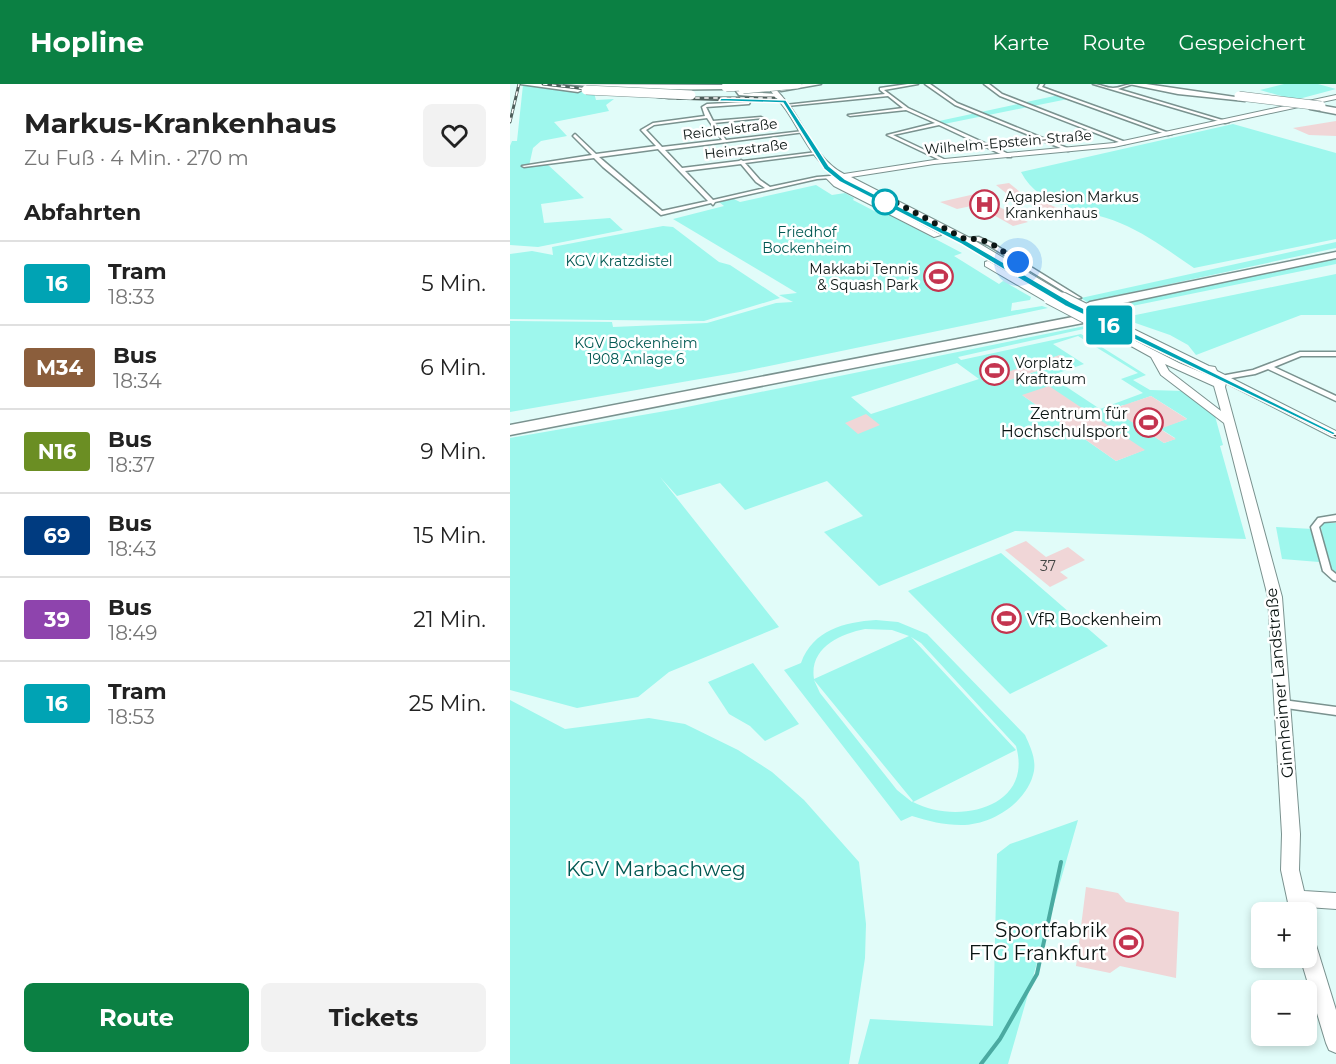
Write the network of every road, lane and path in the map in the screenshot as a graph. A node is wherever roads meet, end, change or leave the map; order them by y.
1 (524, 84) edge
2 (568, 84) edge
3 (797, 84) edge
4 (818, 84) edge
5 (916, 84) edge
6 (927, 84) edge
7 (986, 84) edge
8 (1042, 84) edge
9 (1095, 84) edge
10 (1132, 84) edge
11 (1147, 84) edge
12 (1156, 84) edge
13 (1169, 84) edge
14 (1113, 89) junction
15 (586, 90) junction
16 (774, 90) edge
17 (888, 95) junction
18 (1336, 97) edge
19 (1242, 98) junction
20 (749, 103) dead end
21 (787, 105) junction
22 (907, 109) junction
23 (1336, 110) edge
24 (850, 115) dead end
25 (761, 118) dead end
26 (709, 120) junction
27 (1225, 122) junction
28 (938, 124) junction
29 (803, 132) junction
30 (1173, 133) junction
31 (584, 138) dead end
32 (724, 142) junction
33 (1126, 143) junction
34 (660, 148) junction
35 (1070, 150) junction
36 (815, 153) junction
37 (597, 156) junction
38 (1009, 156) junction
39 (821, 160) junction
40 (741, 161) junction
41 (946, 161) junction
42 (524, 166) dead end
43 (681, 170) junction
44 (865, 173) junction
45 (829, 176) junction
46 (840, 180) junction
47 (860, 184) junction
48 (770, 189) junction
49 (713, 202) junction
50 (905, 208) junction
51 (890, 212) junction
52 (967, 240) junction
53 (1336, 255) edge
54 (1336, 267) edge
55 (1078, 298) dead end
56 (1090, 306) dead end
57 (1061, 312) dead end
58 (1108, 314) dead end
59 (1078, 320) dead end
60 (1336, 354) edge
61 (1155, 355) junction
62 (1269, 367) junction
63 (1255, 372) junction
64 (739, 383) junction
65 (1229, 383) junction
66 (1194, 393) junction
67 (1222, 395) junction
68 (1336, 399) edge
69 (510, 420) edge
70 (1226, 420) junction
71 (510, 430) edge
72 (1336, 435) edge
73 (1336, 518) edge
74 (1336, 578) edge
75 (1283, 704) junction
76 (1336, 711) edge
77 (1297, 899) edge
78 (1336, 901) edge
79 (1313, 968) edge
80 (1336, 1042) edge

1 - 15 highway
2 - 16 highway, bridge
3 - 15 highway, bridge
4 - 16 main road
5 - 17 street
6 - 35 street
7 - 33 street
8 - 30 street
9 - 14 street
10 - 14 street
10 - 19 highway
11 - 19 highway
12 - 19 highway
13 - 19 highway
14 - 27 street
15 - 16 highway, bridge
16 - 21 main road
17 - 21 street
17 - 22 street
18 - 27 main road, Wilhelm-Epstein-Straße
19 - 23 highway, bridge
20 - 26 street
21 - 29 main road
22 - 24 street
22 - 28 street
25 - 26 street
26 - 32 street
26 - 34 street
27 - 30 main road, Wilhelm-Epstein-Straße
28 - 38 street
28 - 41 street
29 - 32 street, Reichelstraße
29 - 36 main road
30 - 33 main road, Wilhelm-Epstein-Straße
31 - 37 street
32 - 34 street, Reichelstraße
33 - 35 main road, Wilhelm-Epstein-Straße
34 - 37 street, Reichelstraße
34 - 43 street
35 - 38 main road, Wilhelm-Epstein-Straße
36 - 39 main road
36 - 40 street, Heinzstraße
37 - 42 street, Reichelstraße
37 - 49 street
38 - 41 main road, Wilhelm-Epstein-Straße
39 - 45 main road
39 - 46 main road
40 - 43 street, Heinzstraße
40 - 48 street
41 - 44 main road, Wilhelm-Epstein-Straße
43 - 49 street
44 - 46 main road, Wilhelm-Epstein-Straße
44 - 47 main road
45 - 46 main road
45 - 48 street
46 - 47 main road
46 - 51 main road
47 - 50 main road
48 - 49 street
50 - 51 main road
50 - 52 main road
51 - 61 main road, bridge
52 - 55 street
52 - 65 main road, bridge
53 - 56 highway
54 - 58 highway
57 - 64 highway
59 - 64 highway
60 - 62 street
61 - 65 main road
61 - 66 main road
62 - 63 street
62 - 68 street
63 - 65 street
63 - 65 street
64 - 69 highway
64 - 71 highway
65 - 67 main road
65 - 72 main road
66 - 67 main road
66 - 70 main road
67 - 70 main road, Ginnheimer Landstraße
70 - 75 main road, Ginnheimer Landstraße
73 - 74 street
75 - 76 street
75 - 77 main road, Ginnheimer Landstraße
77 - 78 main road
79 - 80 main road

